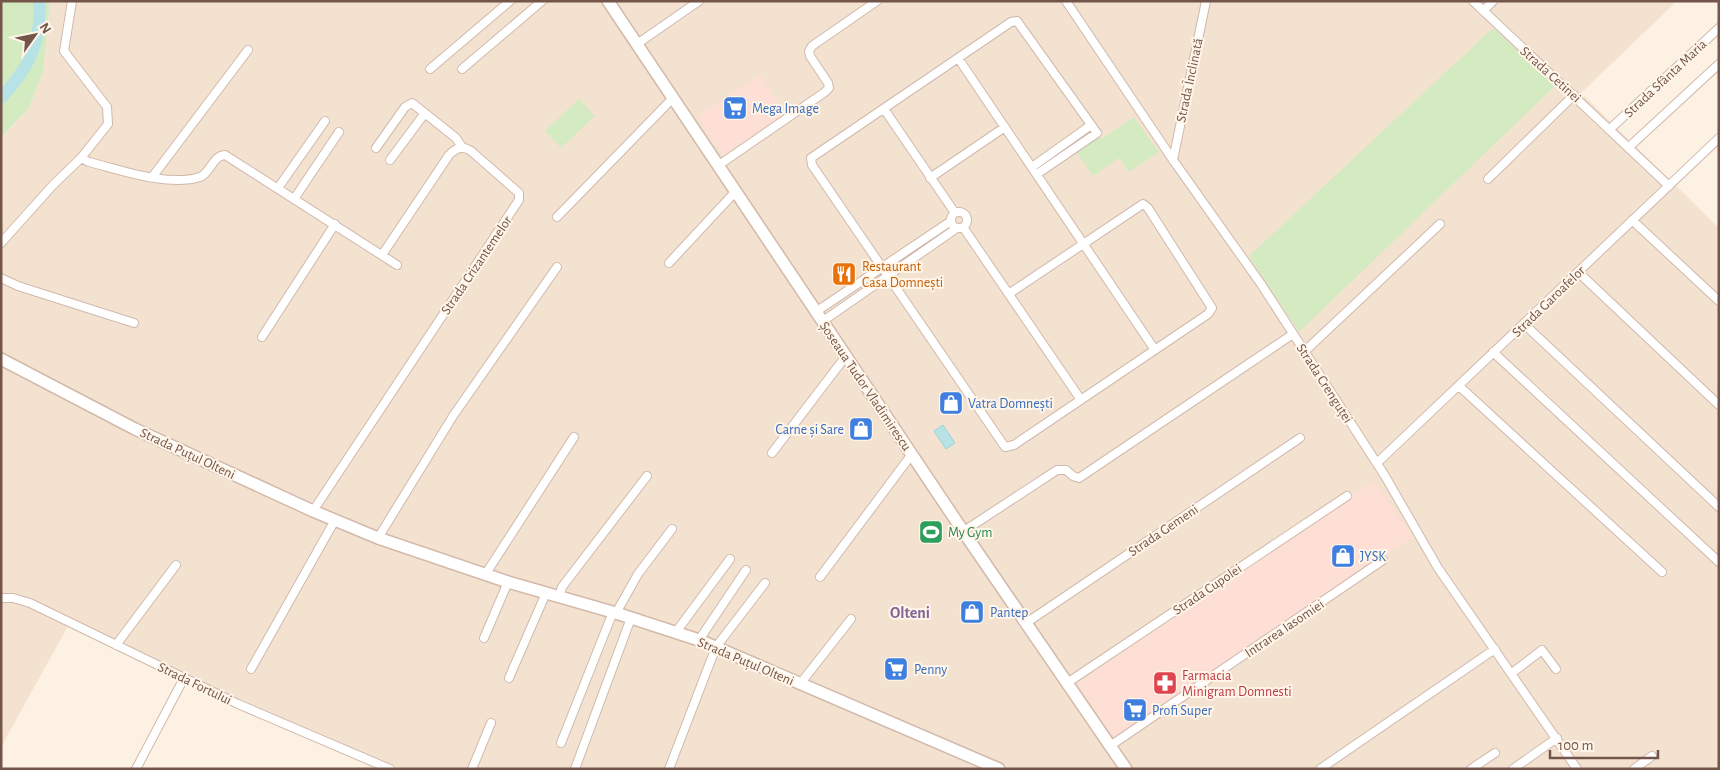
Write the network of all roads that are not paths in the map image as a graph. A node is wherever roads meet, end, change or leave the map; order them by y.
1 (72, 1) edge
2 (510, 1) edge
3 (542, 1) edge
4 (608, 1) edge
5 (700, 1) edge
6 (877, 1) edge
7 (1066, 1) edge
8 (1206, 1) edge
9 (1473, 1) edge
10 (1493, 1) edge
11 (1483, 11) junction
12 (1719, 28) edge
13 (637, 44) junction
14 (248, 50) dead end
15 (958, 58) junction
16 (1719, 64) edge
17 (430, 69) dead end
18 (462, 69) dead end
19 (1574, 95) junction
20 (673, 98) junction
21 (884, 108) junction
22 (425, 113) junction
23 (325, 121) dead end
24 (1091, 125) junction
25 (1005, 127) junction
26 (1610, 129) junction
27 (339, 132) dead end
28 (1719, 138) edge
29 (462, 147) junction
30 (1629, 147) junction
31 (376, 148) dead end
32 (81, 158) junction
33 (390, 160) dead end
34 (1173, 160) junction
35 (719, 165) junction
36 (1032, 167) junction
37 (1037, 174) junction
38 (153, 176) junction
39 (930, 178) junction
40 (1488, 179) dead end
41 (1668, 186) junction
42 (278, 188) junction
43 (736, 191) junction
44 (294, 199) junction
45 (955, 213) junction
46 (557, 217) dead end
47 (1632, 220) junction
48 (951, 221) junction
49 (334, 224) junction
50 (1440, 224) dead end
51 (960, 227) junction
52 (1, 243) edge
53 (916, 244) junction
54 (1084, 244) junction
55 (922, 253) junction
56 (382, 255) junction
57 (668, 263) dead end
58 (397, 265) dead end
59 (556, 267) dead end
60 (882, 267) junction
61 (1578, 272) junction
62 (888, 276) junction
63 (1, 278) edge
64 (1010, 293) junction
65 (1719, 301) edge
66 (820, 316) junction
67 (134, 323) dead end
68 (1524, 324) junction
69 (1294, 334) junction
70 (262, 337) dead end
71 (1155, 350) junction
72 (1305, 351) junction
73 (1494, 352) junction
74 (846, 356) junction
75 (1, 359) edge
76 (1459, 386) junction
77 (1081, 400) junction
78 (1719, 405) edge
79 (574, 437) dead end
80 (1300, 438) dead end
81 (772, 453) dead end
82 (912, 454) junction
83 (1377, 463) junction
84 (647, 476) dead end
85 (1347, 496) dead end
86 (1719, 507) edge
87 (313, 511) junction
88 (335, 520) junction
89 (672, 529) dead end
90 (964, 531) junction
91 (378, 538) junction
92 (730, 559) dead end
93 (1384, 560) dead end
94 (1719, 562) edge
95 (176, 565) dead end
96 (746, 570) dead end
97 (1662, 572) dead end
98 (485, 574) junction
99 (820, 577) dead end
100 (508, 582) junction
101 (765, 583) dead end
102 (546, 593) junction
103 (559, 597) junction
104 (1, 598) edge
105 (614, 612) junction
106 (631, 618) junction
107 (851, 618) dead end
108 (1026, 623) junction
109 (676, 632) junction
110 (484, 638) dead end
111 (699, 640) junction
112 (116, 645) junction
113 (716, 647) junction
114 (1495, 648) junction
115 (251, 669) dead end
116 (1556, 669) dead end
117 (1512, 673) junction
118 (184, 678) junction
119 (509, 678) dead end
120 (1067, 683) junction
121 (800, 684) junction
122 (491, 724) dead end
123 (1557, 738) junction
124 (562, 743) dead end
125 (1110, 746) junction
126 (1495, 753) dead end
127 (1652, 756) dead end
128 (1574, 768) edge
129 (136, 769) edge
130 (390, 769) edge
131 (472, 769) edge
132 (575, 769) edge
133 (669, 769) edge
134 (999, 769) edge
135 (1126, 769) edge
136 (1320, 769) edge
137 (1471, 769) edge
138 (1513, 769) edge
139 (1634, 769) edge

1 - 32 street
2 - 17 street
3 - 18 street
4 - 13 street, Șoseaua Tudor Vladimirescu
5 - 13 street
6 - 35 street
7 - 34 street, Strada Crenguței
8 - 34 street, Strada Înclinată
9 - 11 street, Strada Cetinei
10 - 11 street
11 - 19 street, Strada Cetinei
12 - 26 street, Strada Sfânta Maria
13 - 20 street, Șoseaua Tudor Vladimirescu
14 - 38 street
15 - 21 street
15 - 24 street
15 - 25 street
16 - 30 street
19 - 26 street, Strada Cetinei
19 - 40 street
20 - 35 street, Șoseaua Tudor Vladimirescu
20 - 46 street
21 - 39 street
21 - 60 street
22 - 29 street, Strada Crizantemelor
22 - 31 street
22 - 33 street
23 - 42 street
24 - 36 street
24 - 37 street
25 - 36 street
25 - 39 street
26 - 30 street, Strada Cetinei
27 - 44 street
28 - 41 street, Strada Garoafelor
29 - 56 street
29 - 87 street, Strada Crizantemelor
30 - 41 street, Strada Cetinei
32 - 38 street
32 - 52 street
34 - 69 street, Strada Crenguței
35 - 43 street, Șoseaua Tudor Vladimirescu
36 - 37 street
37 - 54 street
38 - 42 street
39 - 45 street
41 - 47 street, Strada Garoafelor
42 - 44 street
43 - 57 street
43 - 66 street, Șoseaua Tudor Vladimirescu
44 - 49 street
45 - 48 street
45 - 51 street
47 - 61 street, Strada Garoafelor
47 - 65 street
48 - 51 street
48 - 53 street
49 - 56 street
49 - 70 street
50 - 72 street
51 - 55 street
51 - 64 street
53 - 55 street
53 - 60 street
54 - 64 street
54 - 71 street
54 - 71 street
55 - 62 street
56 - 58 street
59 - 91 street
60 - 62 street
60 - 66 street
61 - 68 street, Strada Garoafelor
61 - 78 street
62 - 66 street
62 - 77 street
63 - 67 street
64 - 77 street
66 - 74 street, Șoseaua Tudor Vladimirescu
68 - 73 street, Strada Garoafelor
68 - 86 street
69 - 72 street, Strada Crenguței
69 - 90 street
71 - 77 street
72 - 83 street, Strada Crenguței
73 - 76 street, Strada Garoafelor
73 - 94 street
74 - 81 street
74 - 82 street, Șoseaua Tudor Vladimirescu
75 - 87 street, Strada Puțul Olteni
76 - 83 street, Strada Garoafelor
76 - 97 street
79 - 98 street
80 - 108 street, Strada Gemeni
82 - 90 street, Șoseaua Tudor Vladimirescu
82 - 99 street
83 - 114 street, Strada Crenguței
84 - 103 street
85 - 120 street, Strada Cupolei
87 - 88 street, Strada Puțul Olteni
88 - 91 street, Strada Puțul Olteni
88 - 115 street
89 - 105 street
90 - 108 street, Șoseaua Tudor Vladimirescu
91 - 98 street, Strada Puțul Olteni
92 - 109 street
93 - 125 street, Intrarea Iasomiei
95 - 112 street
96 - 111 street
98 - 100 street, Strada Puțul Olteni
100 - 102 street, Strada Puțul Olteni
100 - 110 street
101 - 113 street
102 - 103 street, Strada Puțul Olteni
102 - 119 street
103 - 105 street, Strada Puțul Olteni
104 - 112 street, Strada Fortului
105 - 106 street, Strada Puțul Olteni
105 - 124 street
106 - 109 street, Strada Puțul Olteni
106 - 132 street
107 - 121 street
108 - 120 street, Șoseaua Tudor Vladimirescu
109 - 111 street, Strada Puțul Olteni
111 - 113 street, Strada Puțul Olteni
112 - 118 street, Strada Fortului
113 - 121 street, Strada Puțul Olteni
113 - 133 street
114 - 117 street, Strada Crenguței
114 - 136 street
116 - 117 street
117 - 123 street, Strada Crenguței
118 - 129 street
118 - 130 street, Strada Fortului
120 - 125 street, Șoseaua Tudor Vladimirescu
121 - 134 street, Strada Puțul Olteni
122 - 131 street
123 - 128 street, Strada Crenguței
123 - 138 street
125 - 135 street, Șoseaua Tudor Vladimirescu
126 - 137 street
127 - 139 street

